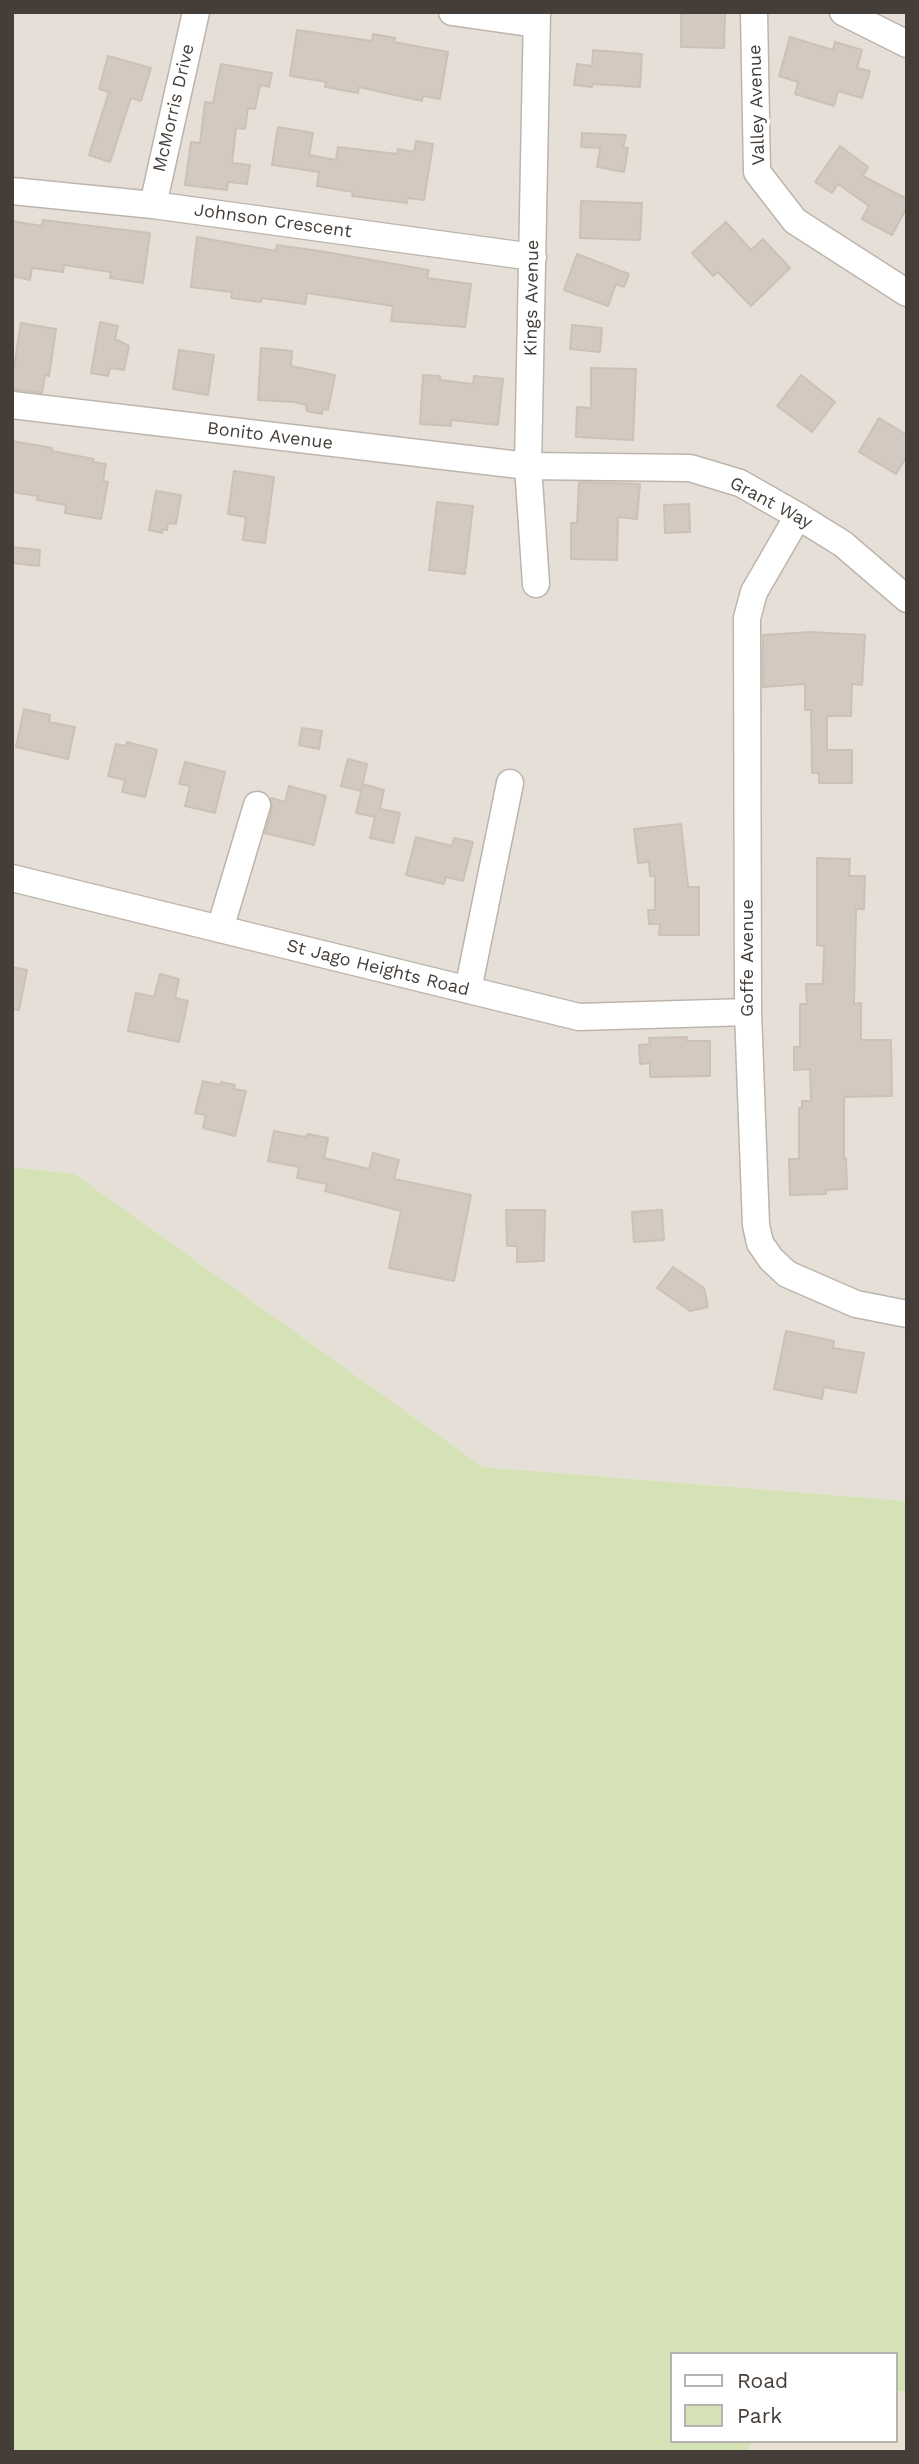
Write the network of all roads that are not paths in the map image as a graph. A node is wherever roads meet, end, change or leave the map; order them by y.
1 (196, 12) edge
2 (452, 12) edge
3 (754, 12) edge
4 (843, 12) edge
5 (536, 18) edge
6 (907, 44) edge
7 (12, 191) edge
8 (153, 205) junction
9 (533, 257) junction
10 (907, 293) edge
11 (12, 405) edge
12 (528, 466) junction
13 (798, 516) junction
14 (536, 584) dead end
15 (907, 599) edge
16 (510, 783) dead end
17 (257, 805) dead end
18 (12, 878) edge
19 (220, 929) junction
20 (468, 990) junction
21 (748, 1012) junction
22 (907, 1314) edge

1 - 8 street, McMorris Drive
2 - 5 street
3 - 10 street, Valley Avenue
4 - 6 street
5 - 9 street, Kings Avenue
7 - 8 street, Johnson Crescent
8 - 9 street, Johnson Crescent
9 - 12 street, Kings Avenue
11 - 12 street, Bonito Avenue
12 - 13 street, Grant Way
12 - 14 street, Kings Avenue
13 - 15 street, Grant Way
13 - 21 street, Goffe Avenue
16 - 20 street
17 - 19 street
18 - 19 street, St Jago Heights Road
19 - 20 street, St Jago Heights Road
20 - 21 street, St Jago Heights Road
21 - 22 street, Goffe Avenue

